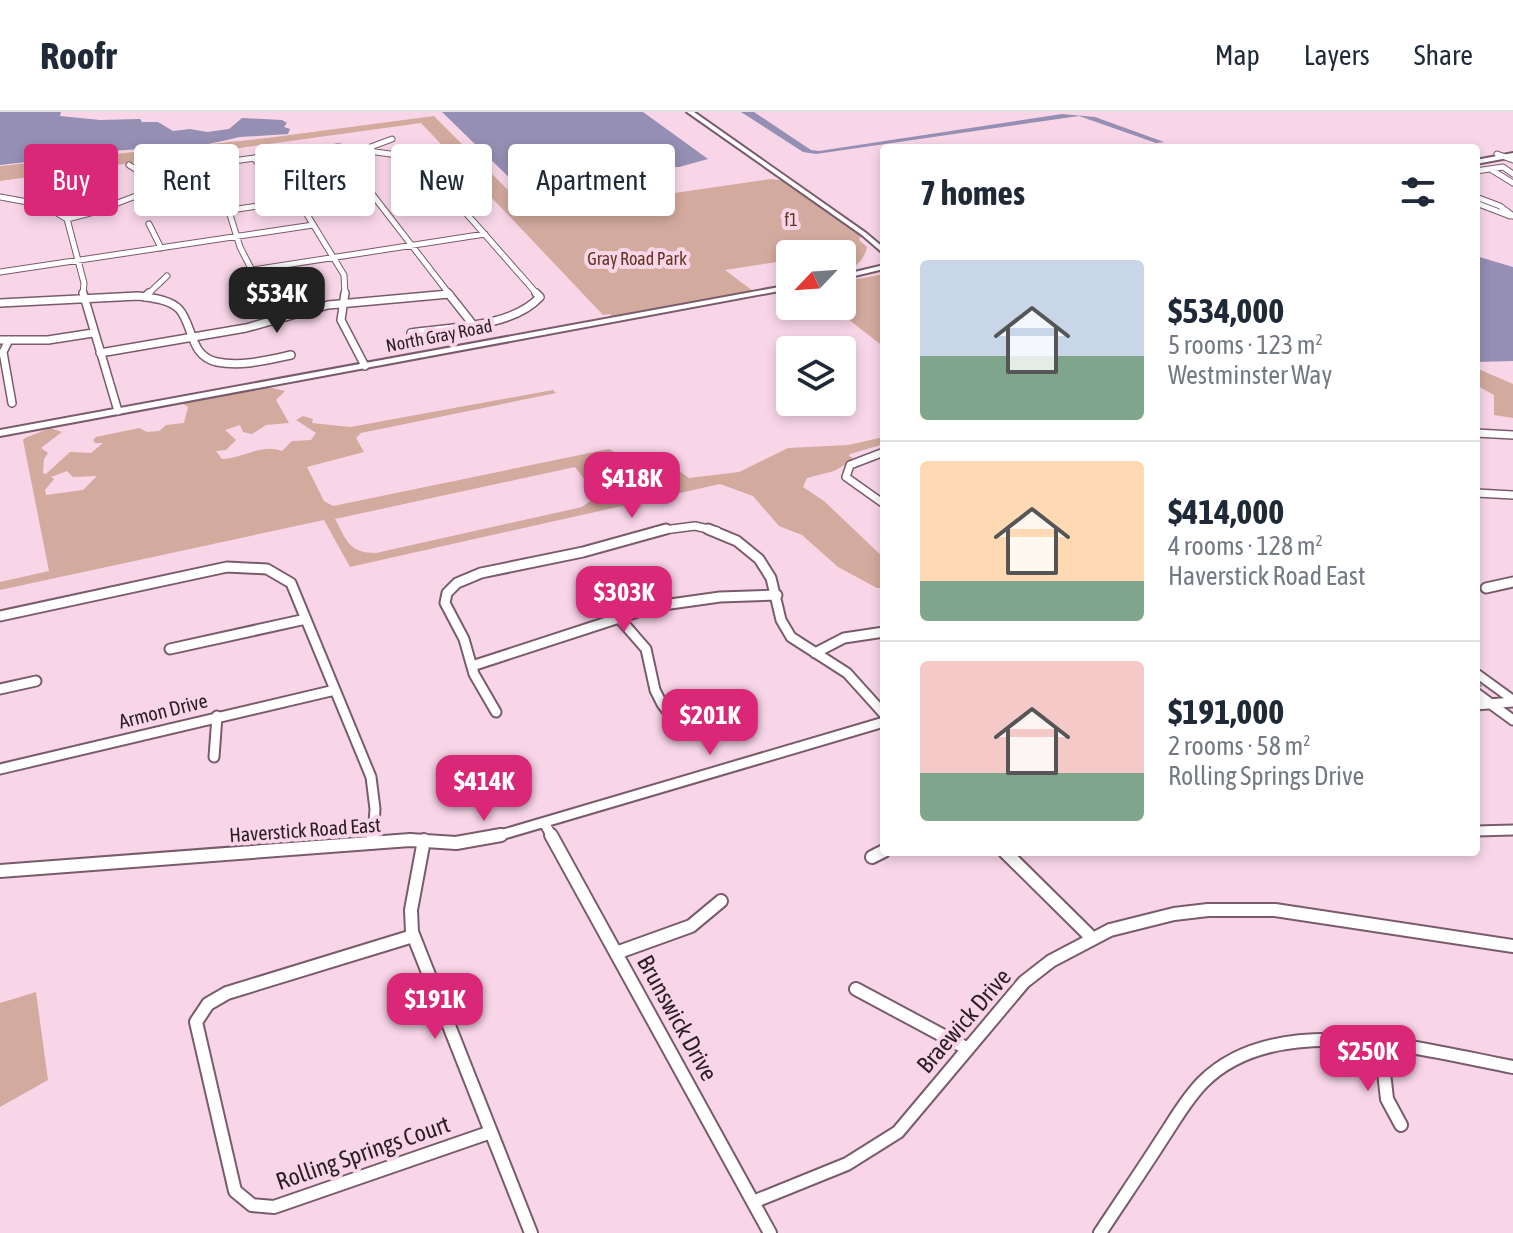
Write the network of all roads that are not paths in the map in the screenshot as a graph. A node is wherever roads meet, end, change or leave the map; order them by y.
1 (690, 112) edge
2 (392, 139) dead end
3 (375, 145) edge
4 (1508, 155) edge
5 (254, 158) edge
6 (1480, 159) edge
7 (239, 161) edge
8 (129, 165) dead end
9 (134, 169) edge
10 (1492, 170) junction
11 (1480, 171) edge
12 (1513, 174) edge
13 (1513, 183) edge
14 (134, 196) edge
15 (0, 197) edge
16 (1480, 198) edge
17 (375, 199) edge
18 (24, 201) edge
19 (1480, 204) edge
20 (64, 216) edge
21 (232, 216) edge
22 (308, 216) edge
23 (469, 216) edge
24 (1513, 216) edge
25 (67, 219) junction
26 (149, 224) dead end
27 (313, 225) junction
28 (485, 234) junction
29 (237, 237) junction
30 (410, 246) junction
31 (161, 248) junction
32 (880, 257) edge
33 (333, 258) junction
34 (78, 261) junction
35 (880, 267) edge
36 (253, 270) junction
37 (0, 272) edge
38 (859, 272) junction
39 (856, 273) edge
40 (167, 276) dead end
41 (260, 286) dead end
42 (776, 290) edge
43 (449, 294) junction
44 (145, 297) junction
45 (84, 300) junction
46 (0, 303) edge
47 (343, 303) junction
48 (471, 322) junction
49 (93, 333) junction
50 (411, 333) dead end
51 (192, 338) junction
52 (4, 340) edge
53 (100, 353) junction
54 (291, 355) dead end
55 (365, 366) junction
56 (12, 403) dead end
57 (118, 411) junction
58 (0, 433) edge
59 (1480, 433) edge
60 (1513, 435) edge
61 (880, 454) edge
62 (1480, 493) edge
63 (1513, 495) edge
64 (880, 501) edge
65 (1513, 582) edge
66 (1486, 588) dead end
67 (777, 595) junction
68 (0, 616) edge
69 (619, 618) junction
70 (306, 619) junction
71 (880, 633) edge
72 (170, 649) dead end
73 (815, 653) junction
74 (472, 666) junction
75 (1480, 676) edge
76 (36, 681) dead end
77 (0, 689) edge
78 (1498, 689) junction
79 (335, 690) junction
80 (1480, 696) edge
81 (1487, 701) junction
82 (1513, 701) edge
83 (662, 704) dead end
84 (1480, 704) edge
85 (880, 710) edge
86 (496, 712) dead end
87 (217, 716) junction
88 (1513, 720) edge
89 (880, 723) edge
90 (214, 757) dead end
91 (0, 769) edge
92 (545, 824) junction
93 (1513, 830) edge
94 (1480, 831) edge
95 (424, 840) junction
96 (372, 843) junction
97 (880, 853) edge
98 (1009, 856) edge
99 (872, 857) dead end
100 (0, 871) edge
101 (721, 901) dead end
102 (413, 936) junction
103 (1091, 937) junction
104 (1513, 946) edge
105 (616, 953) junction
106 (856, 989) dead end
107 (1381, 1046) junction
108 (968, 1049) junction
109 (1513, 1067) edge
110 (1401, 1125) dead end
111 (491, 1132) junction
112 (753, 1202) junction
113 (531, 1233) edge
114 (770, 1233) edge
115 (1100, 1233) edge

1 - 32 street
2 - 3 street
4 - 6 street
5 - 7 street
8 - 9 street
10 - 11 street
10 - 12 street
10 - 13 street
14 - 25 street
15 - 18 street
16 - 24 street
17 - 30 street
19 - 24 street
20 - 25 street
21 - 29 street
22 - 27 street
23 - 28 street
25 - 34 street
26 - 31 street
27 - 29 street
27 - 33 street
28 - 30 street
28 - 48 street
29 - 31 street
29 - 36 street
30 - 33 street
30 - 43 street
31 - 34 street
32 - 38 street
33 - 36 street
33 - 47 street
34 - 37 street
34 - 45 street
35 - 38 street
36 - 41 street
38 - 39 street
40 - 44 street
42 - 55 street, North Gray Road
43 - 47 street
43 - 48 street
44 - 45 street
44 - 51 street
45 - 46 street
45 - 49 street
47 - 51 street
47 - 55 street
48 - 50 street
49 - 52 street
49 - 53 street
51 - 53 street
51 - 54 street
52 - 56 street
53 - 57 street
55 - 57 street, North Gray Road
57 - 58 street, North Gray Road
59 - 60 street
61 - 64 street
62 - 63 street
65 - 66 street
67 - 69 street
67 - 73 street
67 - 74 street
68 - 70 street
69 - 74 street
69 - 83 street
70 - 72 street
70 - 79 street
71 - 73 street
73 - 85 street
74 - 86 street
75 - 78 street
76 - 77 street
78 - 81 street
78 - 82 street
79 - 87 street, Armon Drive
79 - 96 street
80 - 81 street
81 - 82 street
81 - 84 street
81 - 88 street
87 - 90 street
87 - 91 street, Armon Drive
89 - 92 street, Haverstick Road East
92 - 95 street, Haverstick Road East
92 - 105 street, Brunswick Drive
93 - 94 street
95 - 96 street, Haverstick Road East
95 - 102 street
96 - 100 street, Haverstick Road East
97 - 99 street
98 - 103 street
101 - 105 street
102 - 111 street
102 - 111 street, Rolling Springs Court
103 - 104 street, Braewick Drive
103 - 108 street, Braewick Drive
105 - 112 street, Brunswick Drive
106 - 108 street
107 - 109 street
107 - 110 street
107 - 115 street
108 - 112 street, Braewick Drive
111 - 113 street
112 - 114 street, Brunswick Drive

